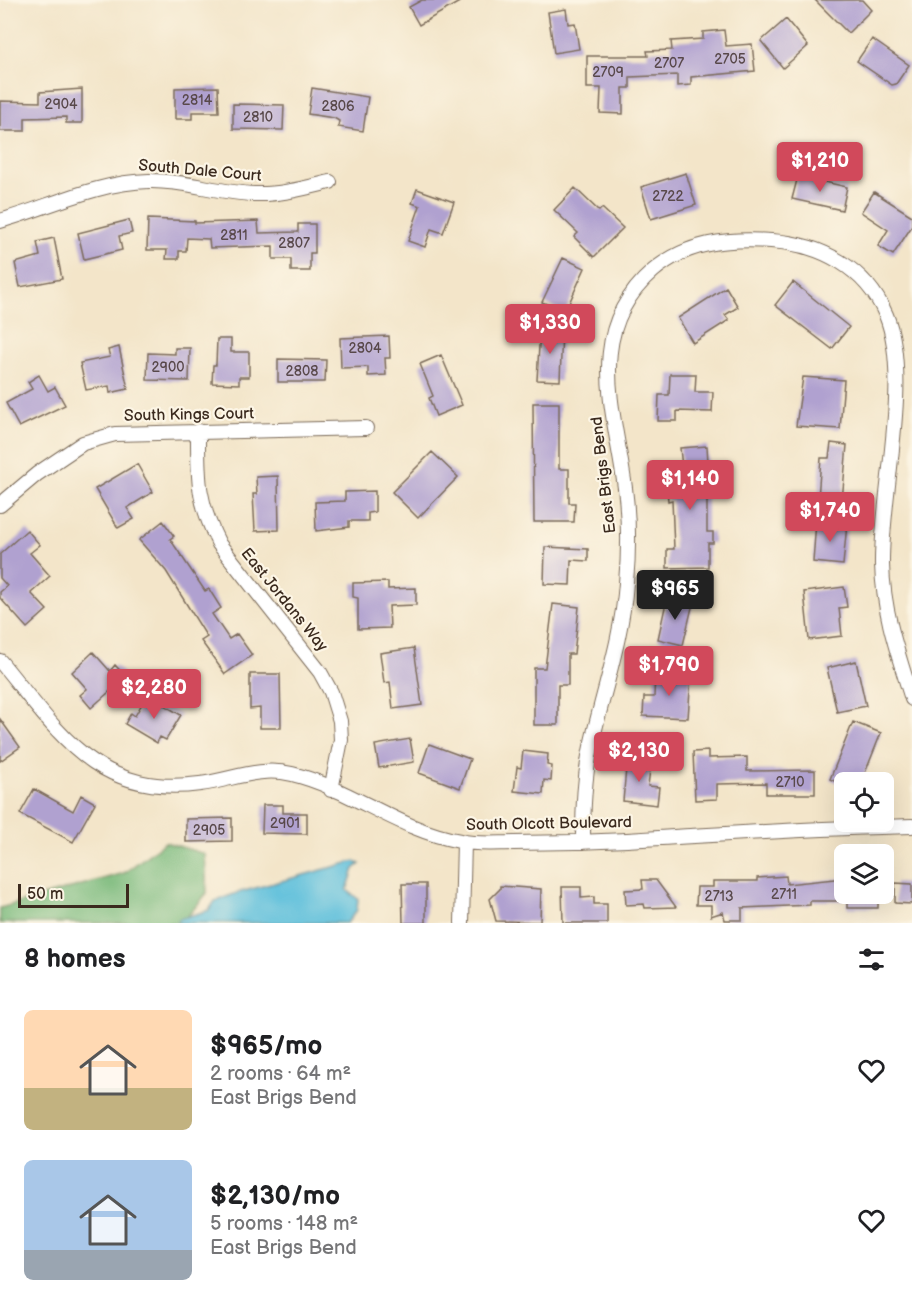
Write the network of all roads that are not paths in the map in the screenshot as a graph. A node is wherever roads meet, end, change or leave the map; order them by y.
1 (330, 182) dead end
2 (0, 221) edge
3 (366, 428) dead end
4 (198, 431) junction
5 (0, 505) edge
6 (0, 661) edge
7 (912, 699) edge
8 (332, 790) junction
9 (912, 826) edge
10 (464, 842) junction
11 (584, 842) junction
12 (462, 923) edge

1 - 2 street, South Dale Court
3 - 4 street, South Kings Court
4 - 5 street, South Kings Court
4 - 8 street, East Jordans Way
6 - 8 street, South Olcott Boulevard
7 - 11 street, East Brigs Bend
8 - 10 street, South Olcott Boulevard
9 - 11 street, South Olcott Boulevard
10 - 11 street, South Olcott Boulevard
10 - 12 street

